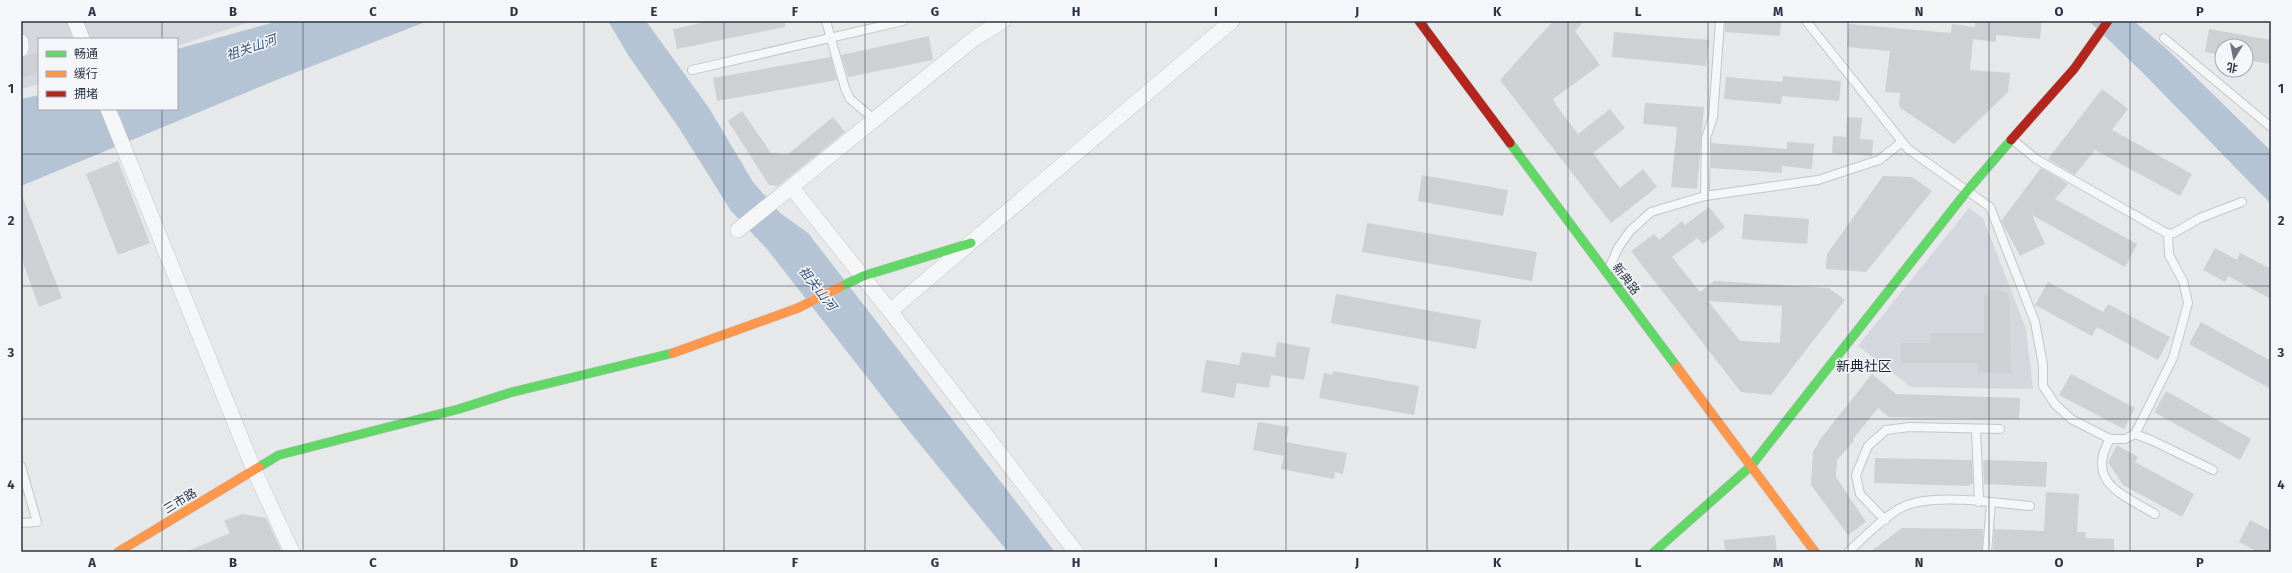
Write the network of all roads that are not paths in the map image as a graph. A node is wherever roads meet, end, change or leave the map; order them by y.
1 (75, 21) edge
2 (826, 21) edge
3 (903, 21) edge
4 (1003, 21) edge
5 (1232, 21) edge
6 (1419, 21) edge
7 (1720, 21) edge
8 (1806, 21) edge
9 (2108, 21) edge
10 (82, 38) edge
11 (831, 38) junction
12 (2164, 38) dead end
13 (21, 42) edge
14 (21, 49) edge
15 (692, 70) dead end
16 (108, 110) edge
17 (875, 120) junction
18 (2271, 127) edge
19 (2012, 140) junction
20 (1902, 142) junction
21 (792, 188) junction
22 (1967, 191) junction
23 (1705, 196) junction
24 (2242, 202) dead end
25 (738, 230) dead end
26 (2168, 234) junction
27 (971, 243) junction
28 (1607, 274) junction
29 (857, 279) junction
30 (890, 311) junction
31 (1976, 428) junction
32 (2000, 429) dead end
33 (2135, 434) junction
34 (2110, 439) junction
35 (21, 466) edge
36 (1751, 466) junction
37 (254, 470) junction
38 (2214, 470) dead end
39 (1979, 502) junction
40 (1991, 503) junction
41 (2030, 506) dead end
42 (2155, 514) dead end
43 (1885, 520) junction
44 (21, 523) edge
45 (118, 552) edge
46 (292, 552) edge
47 (1076, 552) edge
48 (1654, 552) edge
49 (1815, 552) edge
50 (1848, 552) edge
51 (1988, 552) edge

1 - 10 street
2 - 11 lane
3 - 11 lane
4 - 17 street
5 - 27 street
6 - 28 street, 新典路
7 - 23 lane
8 - 20 lane
9 - 19 street
11 - 15 lane
11 - 17 lane
12 - 18 lane
13 - 14 street
16 - 37 street
17 - 21 street
19 - 22 street
19 - 26 lane
20 - 22 lane
20 - 23 lane
21 - 25 street
21 - 29 street
22 - 34 lane
22 - 36 street
23 - 28 lane
24 - 26 lane
26 - 33 lane
27 - 29 street, 三市路
27 - 30 street
28 - 36 street, 新典路
29 - 30 street
29 - 37 street, 三市路
30 - 47 street
31 - 32 lane
31 - 39 lane
31 - 43 lane
33 - 34 lane
33 - 38 lane
34 - 42 lane
35 - 44 lane
36 - 48 street
36 - 49 street, 新典路
37 - 45 street, 三市路
37 - 46 street
39 - 40 lane
39 - 43 lane
40 - 41 lane
40 - 51 lane
43 - 50 lane

